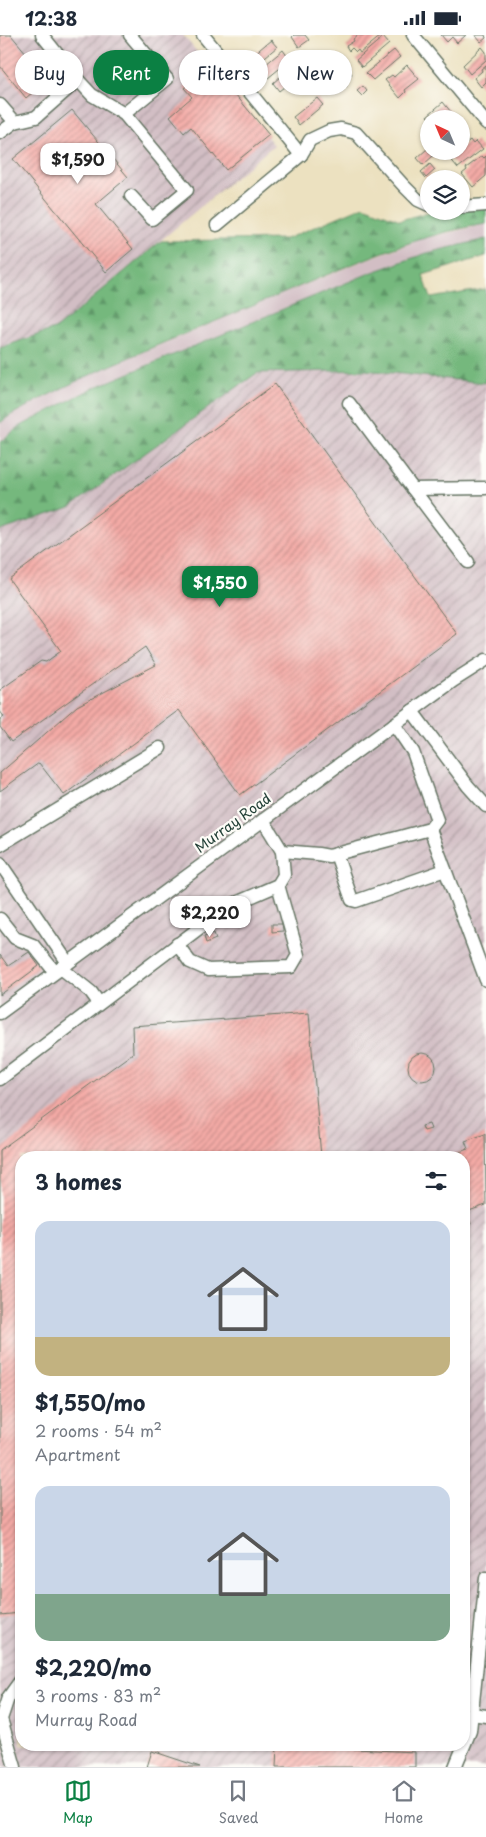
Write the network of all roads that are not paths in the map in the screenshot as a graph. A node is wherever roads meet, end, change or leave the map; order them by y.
1 (42, 35) edge
2 (130, 35) edge
3 (203, 35) edge
4 (413, 35) edge
5 (54, 50) edge
6 (83, 85) edge
7 (61, 95) edge
8 (0, 105) edge
9 (124, 114) junction
10 (15, 122) junction
11 (486, 123) edge
12 (0, 133) edge
13 (301, 155) junction
14 (131, 195) dead end
15 (420, 201) edge
16 (486, 205) edge
17 (470, 206) edge
18 (217, 225) dead end
19 (349, 403) dead end
20 (486, 488) edge
21 (413, 489) junction
22 (468, 562) dead end
23 (486, 660) edge
24 (412, 711) junction
25 (394, 724) junction
26 (160, 747) dead end
27 (486, 806) edge
28 (264, 820) junction
29 (430, 829) junction
30 (0, 845) edge
31 (282, 851) junction
32 (336, 854) junction
33 (0, 863) edge
34 (445, 870) junction
35 (278, 885) junction
36 (0, 919) edge
37 (177, 944) junction
38 (61, 968) junction
39 (486, 980) edge
40 (100, 1003) junction
41 (0, 1013) edge
42 (0, 1079) edge
43 (486, 1578) edge
44 (484, 1606) edge
45 (15, 1688) edge
46 (472, 1714) junction
47 (486, 1716) edge
48 (470, 1731) edge
49 (462, 1751) edge
50 (16, 1767) edge
51 (455, 1767) edge

1 - 5 street
2 - 9 street
3 - 13 street
4 - 11 street
6 - 9 street
7 - 10 street
8 - 10 street
9 - 14 street
10 - 12 street
13 - 15 street
13 - 18 street
16 - 17 street
19 - 21 street
20 - 21 street
21 - 22 street
23 - 24 street, Murray Road
24 - 25 street, Murray Road
24 - 27 street
25 - 28 street, Murray Road
25 - 29 street
26 - 30 street
28 - 31 street
28 - 38 street, Murray Road
29 - 32 street
29 - 34 street
31 - 32 street
31 - 35 street
32 - 34 street
33 - 38 street
34 - 39 street
35 - 37 street
35 - 37 street
36 - 38 street
37 - 40 street
38 - 40 street
38 - 41 street, Murray Road
40 - 42 street
43 - 44 street
44 - 46 street
45 - 50 street
46 - 47 street
46 - 48 street
49 - 51 street

